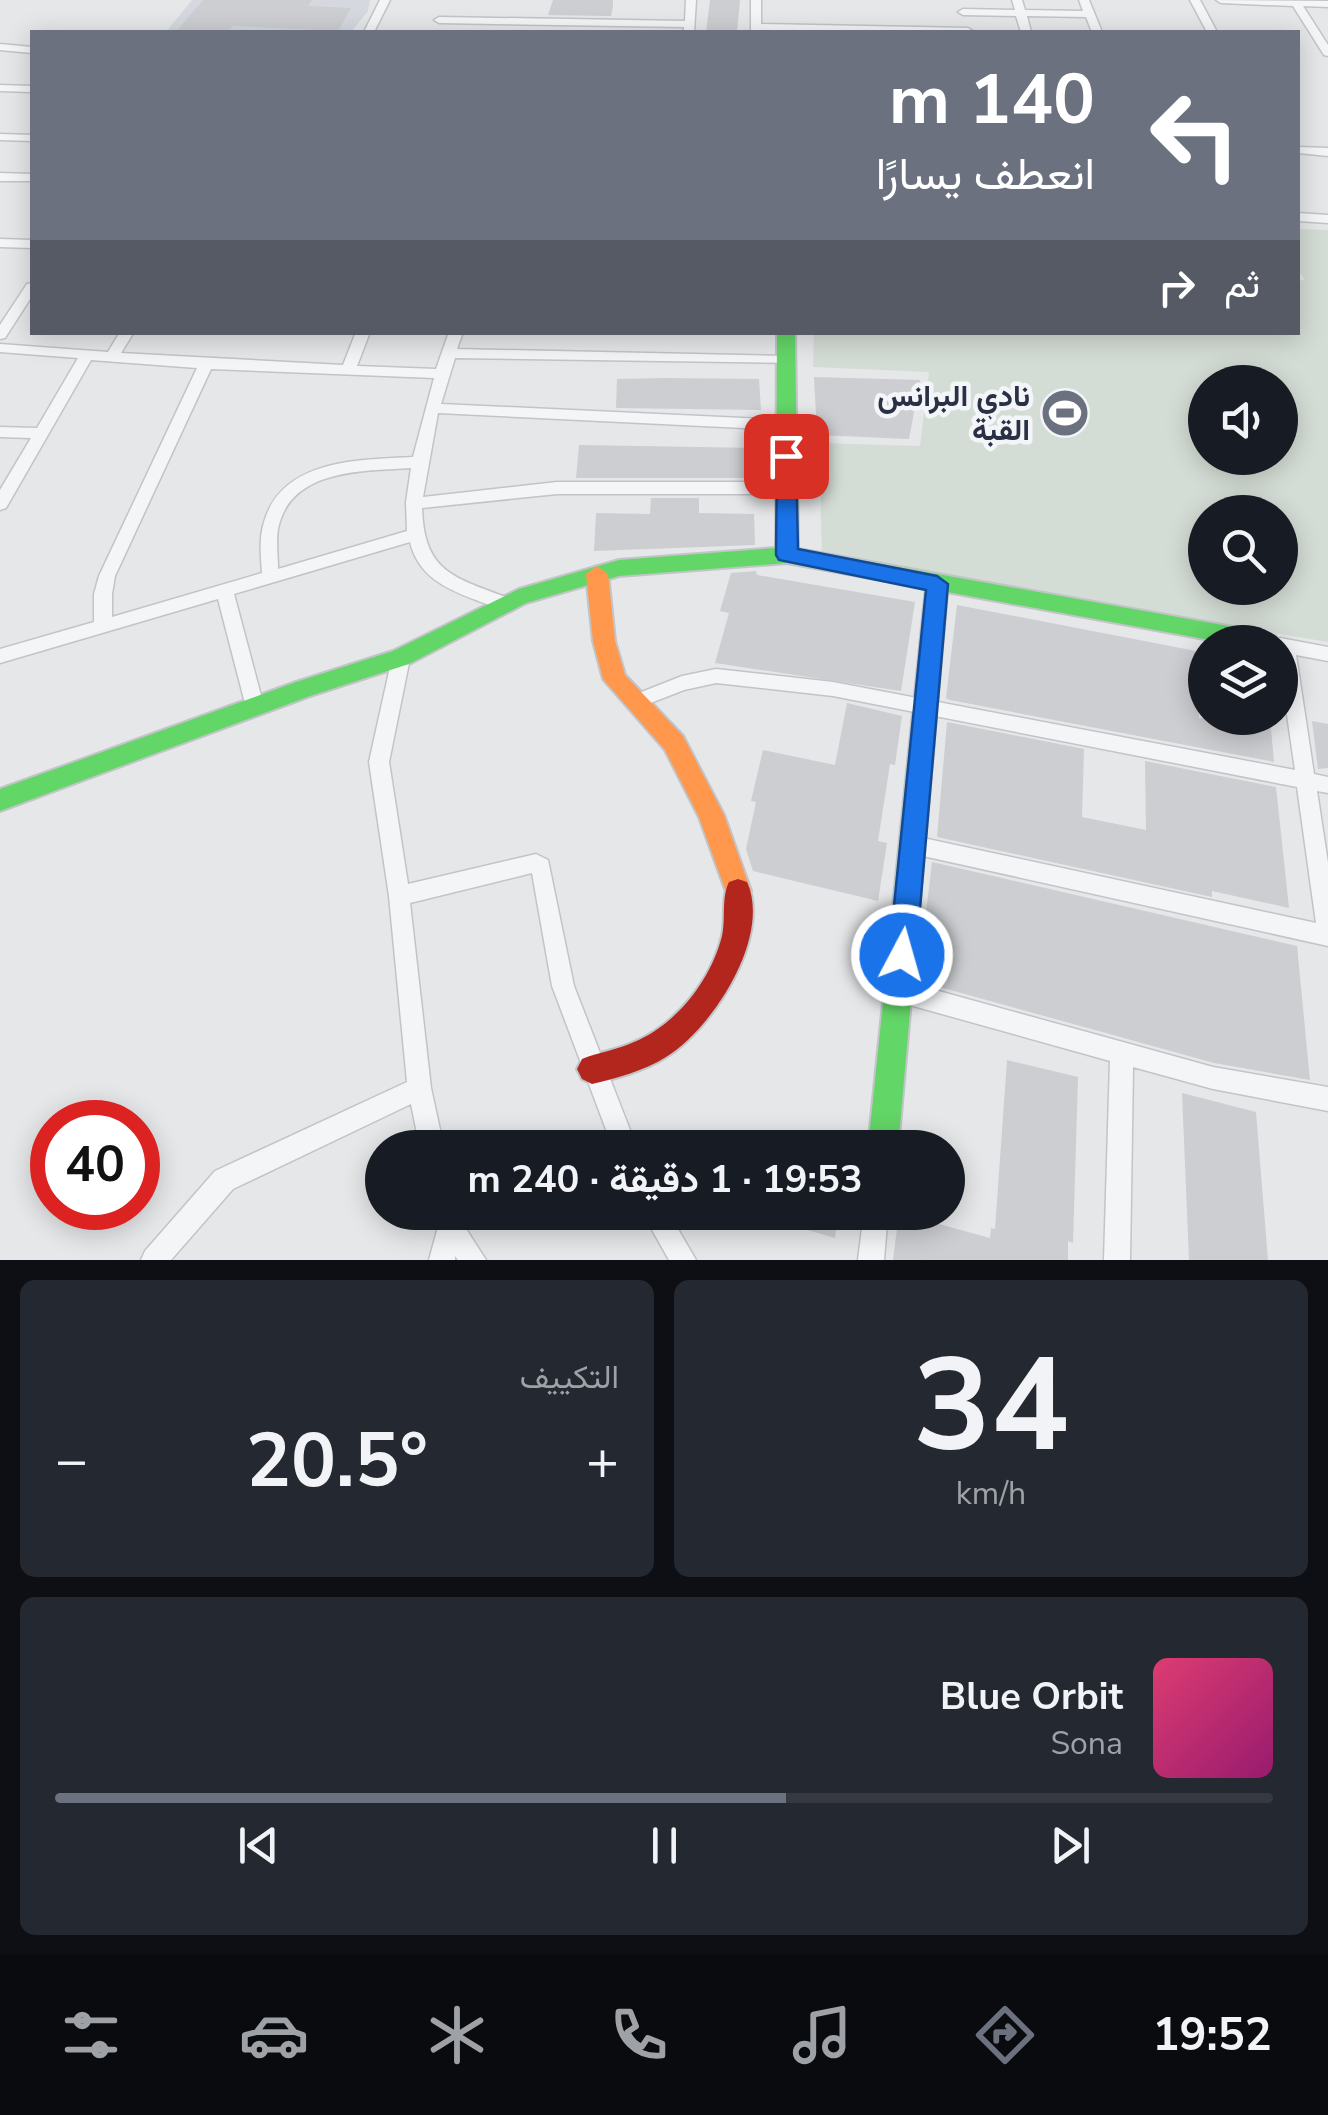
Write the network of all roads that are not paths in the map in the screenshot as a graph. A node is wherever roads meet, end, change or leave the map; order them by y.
1 (386, 0) edge
2 (691, 0) edge
3 (756, 0) edge
4 (1017, 0) edge
5 (1084, 0) edge
6 (1196, 0) edge
7 (1221, 0) edge
8 (1295, 1) edge
9 (1328, 4) edge
10 (438, 6) dead end
11 (962, 6) edge
12 (1021, 13) junction
13 (1090, 14) junction
14 (438, 20) junction
15 (544, 22) edge
16 (690, 28) edge
17 (371, 30) edge
18 (445, 30) edge
19 (756, 30) edge
20 (1025, 30) edge
21 (1097, 30) edge
22 (1211, 30) edge
23 (0, 46) edge
24 (30, 50) edge
25 (1328, 53) edge
26 (0, 88) edge
27 (30, 88) edge
28 (0, 137) edge
29 (30, 138) edge
30 (1300, 150) edge
31 (1328, 152) edge
32 (0, 177) edge
33 (30, 178) edge
34 (1300, 218) edge
35 (1328, 218) edge
36 (0, 243) edge
37 (30, 244) edge
38 (30, 289) edge
39 (0, 335) edge
40 (124, 335) edge
41 (362, 335) edge
42 (455, 335) edge
43 (786, 335) edge
44 (0, 348) edge
45 (451, 353) junction
46 (87, 354) junction
47 (112, 356) junction
48 (786, 360) junction
49 (206, 364) junction
50 (348, 369) junction
51 (442, 374) junction
52 (432, 408) junction
53 (786, 424) junction
54 (0, 432) edge
55 (41, 433) junction
56 (416, 462) junction
57 (787, 488) junction
58 (416, 502) junction
59 (0, 504) edge
60 (418, 534) junction
61 (787, 555) junction
62 (597, 574) junction
63 (270, 577) junction
64 (937, 584) junction
65 (224, 590) junction
66 (502, 603) junction
67 (103, 625) junction
68 (1188, 629) edge
69 (1298, 649) edge
70 (1328, 654) edge
71 (0, 656) edge
72 (401, 658) junction
73 (635, 702) junction
74 (924, 704) junction
75 (255, 707) junction
76 (1297, 735) edge
77 (1307, 782) junction
78 (1328, 785) edge
79 (0, 800) edge
80 (914, 846) junction
81 (398, 896) junction
82 (1328, 934) edge
83 (899, 992) junction
84 (1122, 1054) junction
85 (592, 1069) junction
86 (419, 1088) junction
87 (1328, 1098) edge
88 (428, 1130) edge
89 (617, 1130) edge
90 (885, 1130) edge
91 (446, 1230) edge
92 (454, 1230) edge
93 (665, 1230) edge
94 (874, 1230) edge
95 (154, 1260) edge
96 (442, 1260) edge
97 (473, 1260) edge
98 (683, 1260) edge
99 (871, 1260) edge
100 (1117, 1260) edge

1 - 17 street
2 - 16 street
3 - 19 street
4 - 12 street
5 - 13 street
6 - 22 street
7 - 8 street
8 - 9 street
8 - 25 street
10 - 14 street
11 - 12 street
12 - 13 street
12 - 20 street
13 - 21 street
14 - 15 street
14 - 18 street
15 - 16 street
23 - 24 street
26 - 27 street
28 - 29 street
30 - 31 street
32 - 33 street
34 - 35 street
36 - 37 street
38 - 39 street
40 - 47 street
41 - 50 street
42 - 45 street
43 - 48 street
44 - 46 street
45 - 48 street
45 - 51 street
46 - 47 street
46 - 55 street
47 - 49 street
48 - 53 street
49 - 50 street
49 - 67 street
50 - 51 street
51 - 52 street
52 - 53 street
52 - 56 street
53 - 57 street
54 - 55 street
55 - 59 street
56 - 58 street
56 - 63 street
57 - 58 street
57 - 61 street
58 - 60 street
60 - 63 street
60 - 66 street
61 - 62 street
61 - 64 street
62 - 66 street
62 - 73 street
63 - 65 street
64 - 68 street
64 - 74 street
65 - 67 street
65 - 75 street
66 - 72 street
67 - 71 street
69 - 70 street
72 - 75 street
72 - 81 street
73 - 74 street
73 - 85 street
74 - 77 street
74 - 80 street
75 - 79 street
76 - 77 street
77 - 78 street
77 - 82 street
80 - 82 street
80 - 83 street
81 - 85 street
81 - 86 street
83 - 84 street
83 - 90 street
84 - 87 street
84 - 100 street
85 - 89 street
86 - 88 street
86 - 95 street
91 - 96 street
92 - 97 street
93 - 98 street
94 - 99 street

